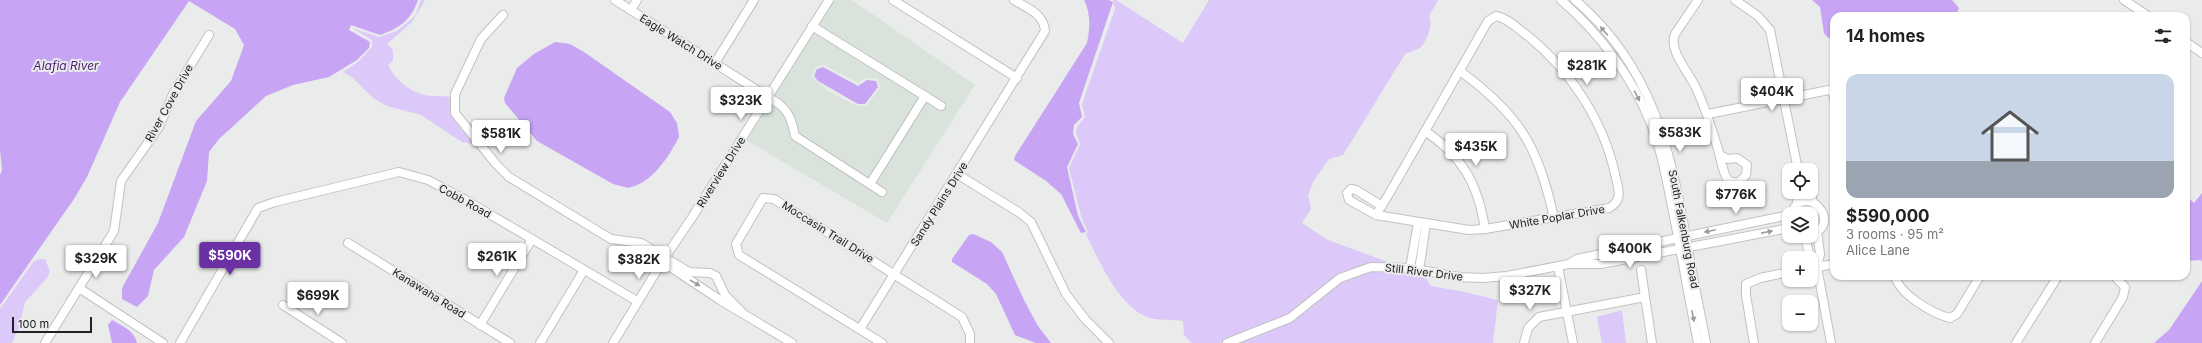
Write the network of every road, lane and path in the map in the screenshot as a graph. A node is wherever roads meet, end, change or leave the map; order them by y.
1 (615, 0) edge
2 (637, 0) edge
3 (754, 0) edge
4 (829, 0) edge
5 (893, 0) edge
6 (1014, 0) edge
7 (1561, 0) edge
8 (1574, 0) edge
9 (1698, 0) edge
10 (1735, 0) edge
11 (2124, 0) edge
12 (631, 10) junction
13 (2142, 12) edge
14 (503, 15) dead end
15 (1594, 20) junction
16 (812, 26) junction
17 (1588, 26) junction
18 (209, 35) dead end
19 (2190, 45) edge
20 (2202, 53) edge
21 (715, 63) junction
22 (1460, 71) junction
23 (1017, 78) junction
24 (1830, 92) edge
25 (925, 96) junction
26 (768, 97) junction
27 (1784, 100) junction
28 (941, 106) dead end
29 (1708, 114) junction
30 (1426, 130) junction
31 (1720, 156) dead end
32 (1797, 163) edge
33 (957, 174) junction
34 (870, 184) junction
35 (882, 192) dead end
36 (1797, 199) edge
37 (1812, 199) edge
38 (1813, 202) junction
39 (1798, 204) junction
40 (1382, 206) junction
41 (1796, 207) edge
42 (1376, 215) junction
43 (1782, 216) edge
44 (1554, 218) junction
45 (1422, 223) junction
46 (1818, 228) edge
47 (1485, 229) junction
48 (1782, 229) edge
49 (1682, 236) junction
50 (532, 239) junction
51 (348, 243) dead end
52 (1817, 243) edge
53 (1684, 248) junction
54 (1418, 249) junction
55 (1818, 257) edge
56 (664, 259) junction
57 (1569, 264) junction
58 (1830, 264) edge
59 (1818, 265) edge
60 (1558, 267) junction
61 (1410, 268) junction
62 (584, 270) junction
63 (1419, 270) junction
64 (1641, 270) dead end
65 (1782, 273) edge
66 (895, 274) junction
67 (1897, 280) edge
68 (1978, 280) edge
69 (2055, 280) edge
70 (2118, 280) edge
71 (719, 282) junction
72 (1818, 287) edge
73 (79, 288) junction
74 (710, 292) junction
75 (1645, 296) junction
76 (637, 301) junction
77 (283, 305) dead end
78 (742, 312) junction
79 (1566, 312) junction
80 (480, 325) junction
81 (860, 329) junction
82 (45, 343) edge
83 (163, 343) edge
84 (180, 343) edge
85 (342, 343) edge
86 (510, 343) edge
87 (540, 343) edge
88 (613, 343) edge
89 (792, 343) edge
90 (882, 343) edge
91 (970, 343) edge
92 (1109, 343) edge
93 (1227, 343) edge
94 (1524, 343) edge
95 (1572, 343) edge
96 (1652, 343) edge
97 (1698, 343) edge
98 (1706, 343) edge
99 (1754, 343) edge
100 (1831, 343) edge
101 (2016, 343) edge
102 (2095, 343) edge

1 - 12 street, Eagle Watch Drive
2 - 12 street
3 - 21 street
4 - 16 street, Riverview Drive
5 - 23 street
6 - 23 street, Sandy Plains Drive
7 - 17 street, South Falkenburg Road
8 - 15 street, South Falkenburg Road
9 - 29 street
10 - 27 street
11 - 13 street
12 - 21 street, Eagle Watch Drive
14 - 56 street
15 - 17 street
49 -> 15 street, South Falkenburg Road
16 - 25 street
16 - 26 street, Riverview Drive
17 -> 49 street, South Falkenburg Road
18 - 73 street, River Cove Drive
19 - 20 street
21 - 26 street, Eagle Watch Drive
22 - 30 street, White Poplar Drive
22 - 44 street
22 - 44 street, White Poplar Drive
23 - 33 street, Sandy Plains Drive
24 - 27 street
25 - 28 street
25 - 34 street
26 - 34 street, Eagle Watch Drive
26 - 56 street, Riverview Drive
27 - 29 street
27 - 32 street
29 - 31 street
30 - 40 street, White Poplar Drive
30 - 47 street
33 - 66 street, Sandy Plains Drive
33 - 92 street
34 - 35 street, Eagle Watch Drive
36 - 39 street
37 - 38 street
38 - 39 street
38 - 46 street
39 - 41 street
40 - 42 street, White Poplar Drive
40 - 42 street, White Poplar Drive
42 - 45 street, White Poplar Drive
43 -> 49 street, Still River Drive
44 - 47 street, White Poplar Drive
45 - 47 street, White Poplar Drive
45 - 54 street
53 -> 48 street, Still River Drive
49 - 53 street, South Falkenburg Road
49 - 57 street, Still River Drive
50 - 62 street, Cobb Road
50 - 80 street
50 - 84 street, Cobb Road
51 - 80 street, Kanawaha Road
52 - 55 street
53 - 57 street, Still River Drive
53 -> 97 street, South Falkenburg Road
53 - 98 street, South Falkenburg Road
54 - 61 street
54 - 63 street
56 - 71 street
56 -> 74 street
56 - 76 street, Riverview Drive
57 - 60 street, Still River Drive
58 - 59 street
60 - 63 street, Still River Drive
60 - 79 street
61 - 63 street, Still River Drive
61 - 93 street, Still River Drive
62 - 76 street, Cobb Road
62 - 87 street
64 - 75 street
65 - 99 street
66 - 81 street, Sandy Plains Drive
66 - 81 street, Moccasin Trail Drive
66 - 91 street, Moccasin Trail Drive
67 - 68 street
69 - 101 street
70 - 102 street
71 - 74 street
71 - 78 street
72 - 100 street
73 - 82 street, River Cove Drive
73 - 83 street
74 - 78 street
75 - 79 street
75 - 96 street
76 - 88 street, Riverview Drive
77 - 85 street
78 - 89 street
79 - 94 street
79 - 95 street
80 - 86 street, Kanawaha Road
81 - 90 street, Moccasin Trail Drive

